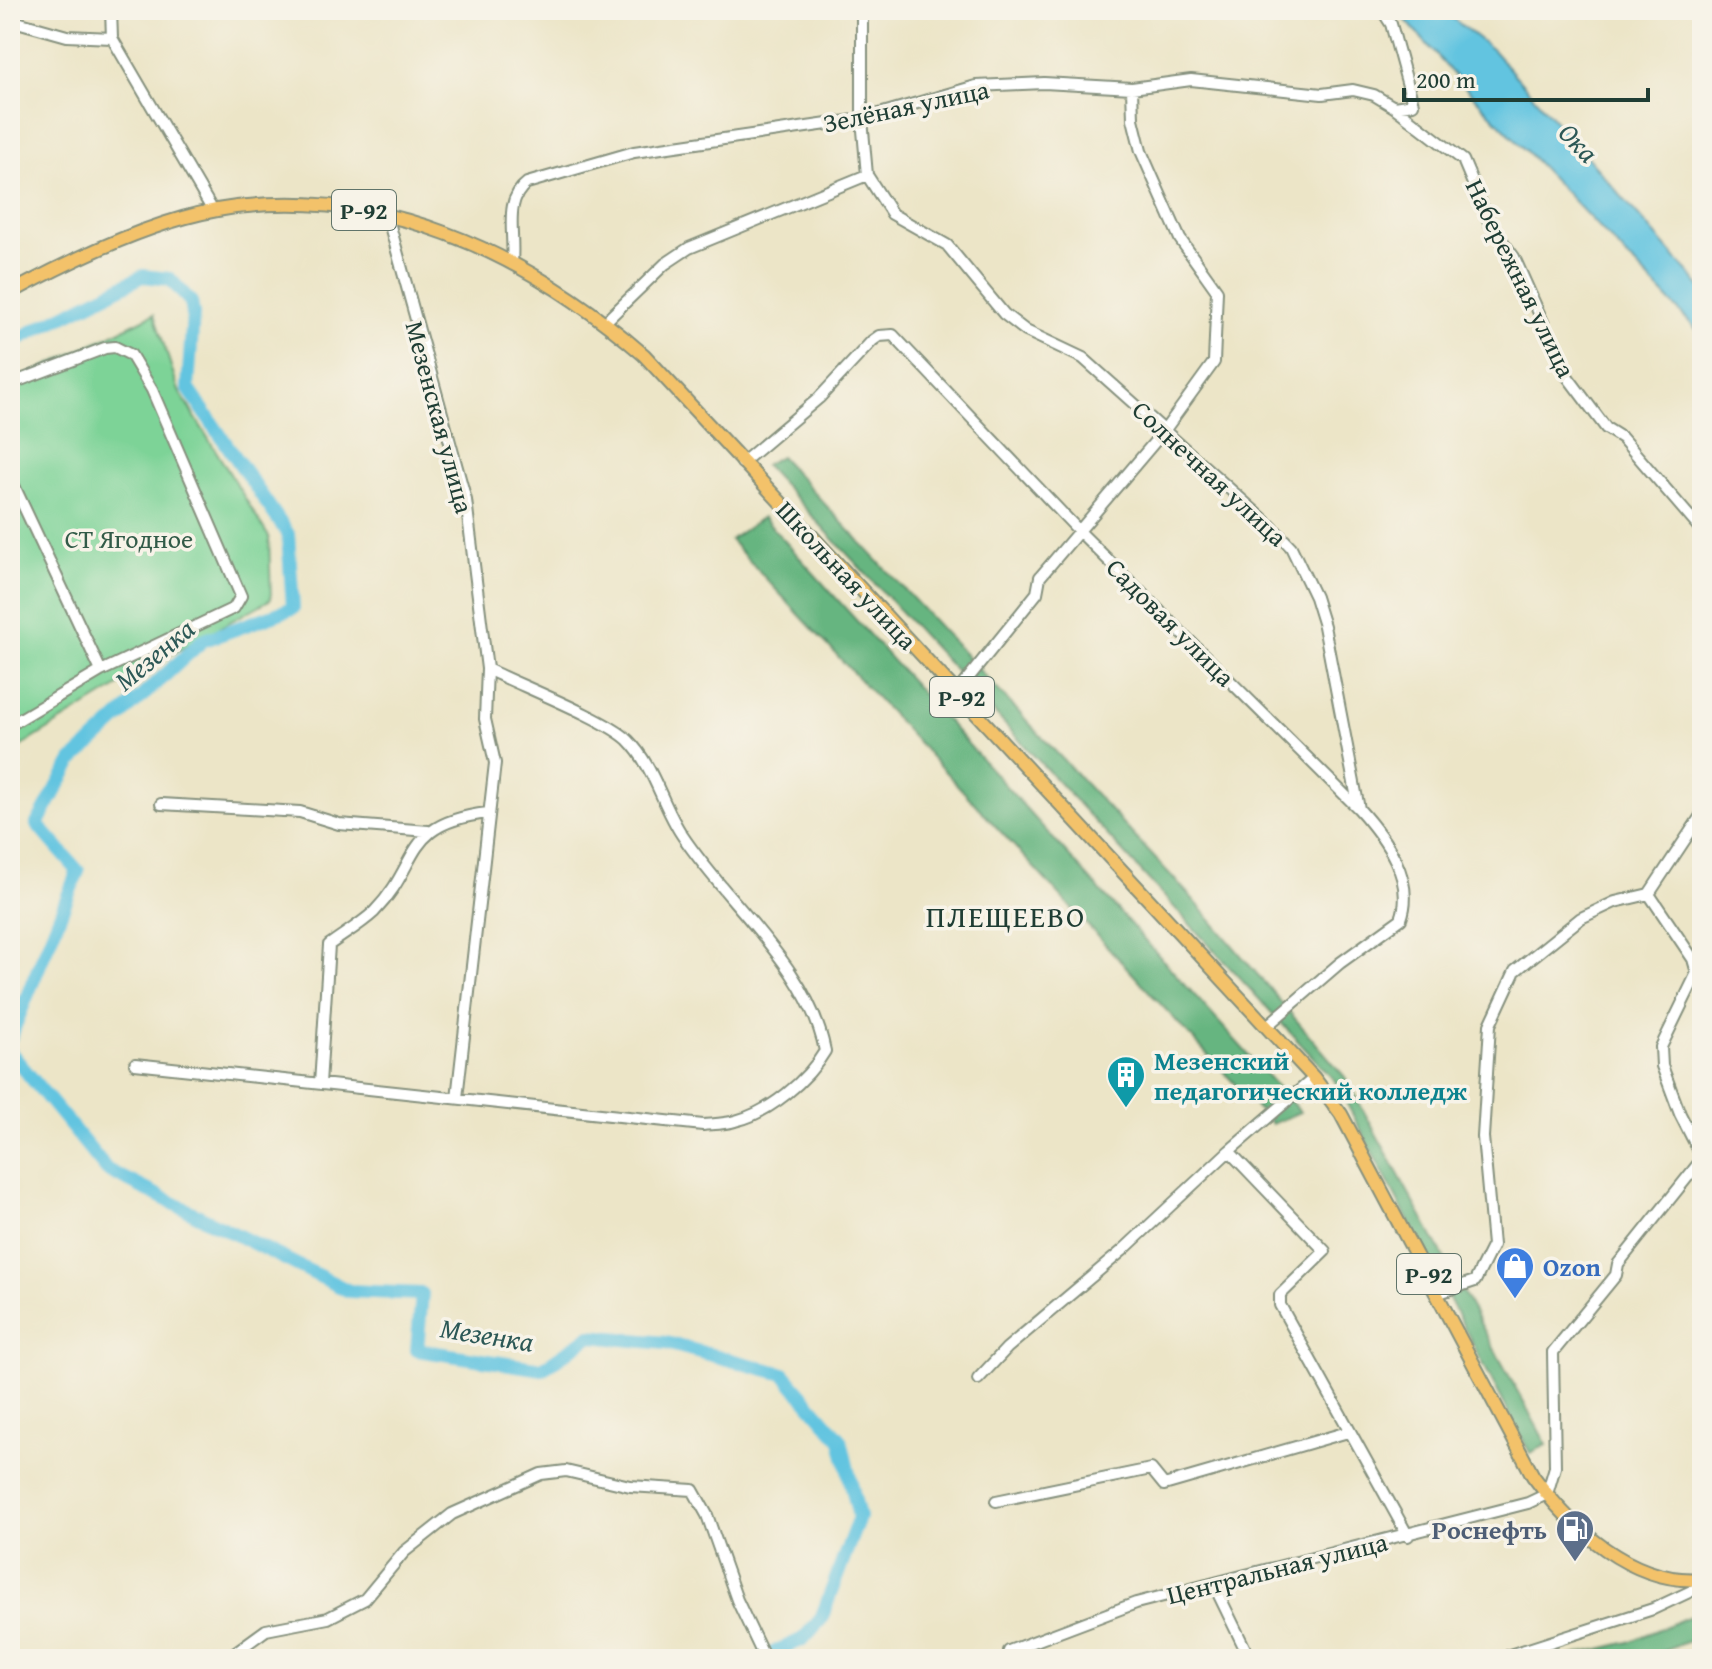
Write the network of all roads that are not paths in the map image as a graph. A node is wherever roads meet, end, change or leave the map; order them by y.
1 (111, 10) edge
2 (862, 10) edge
3 (1382, 10) edge
4 (10, 20) edge
5 (112, 38) junction
6 (1132, 88) junction
7 (1374, 95) joint
8 (1394, 107) junction
9 (862, 119) junction
10 (867, 175) junction
11 (213, 211) junction
12 (387, 215) junction
13 (512, 261) junction
14 (10, 293) edge
15 (605, 322) junction
16 (10, 384) edge
17 (1164, 431) junction
18 (742, 463) junction
19 (10, 477) edge
20 (1702, 531) edge
21 (1080, 532) junction
22 (487, 669) junction
23 (101, 671) junction
24 (957, 692) junction
25 (10, 725) edge
26 (161, 804) dead end
27 (1359, 809) junction
28 (488, 813) junction
29 (1702, 814) edge
30 (428, 831) junction
31 (1649, 894) junction
32 (1268, 1025) junction
33 (135, 1064) dead end
34 (1314, 1078) junction
35 (320, 1084) junction
36 (457, 1098) junction
37 (1229, 1151) junction
38 (1702, 1158) edge
39 (1439, 1293) junction
40 (978, 1379) dead end
41 (1348, 1432) junction
42 (1547, 1494) junction
43 (996, 1501) dead end
44 (1408, 1536) junction
45 (1702, 1579) edge
46 (1214, 1585) junction
47 (1702, 1586) edge
48 (1009, 1651) dead end
49 (763, 1655) edge
50 (226, 1659) edge
51 (1250, 1659) edge
52 (1497, 1659) edge

1 - 5 street
2 - 9 street
3 - 8 street
4 - 5 street
5 - 11 street
6 - 7 street, Зелёная улица
6 - 9 street, Зелёная улица
6 - 17 street
7 - 8 street, Набережная улица
8 - 20 street, Набережная улица
9 - 10 street
9 - 13 street, Зелёная улица
10 - 15 street
10 - 17 street, Солнечная улица
11 - 12 main road, Р-92
11 - 14 main road, Р-92
12 - 13 main road, Р-92
12 - 22 street, Мезенская улица
13 - 15 main road, Р-92
15 - 18 main road, Школьная улица / Р-92
16 - 23 street
17 - 21 street
17 - 27 street, Солнечная улица
18 - 21 street, Садовая улица
18 - 24 main road, Школьная улица / Р-92
19 - 23 street
21 - 24 street
21 - 27 street, Садовая улица
22 - 28 street, Мезенская улица
22 - 36 street
23 - 25 street
24 - 32 main road, Школьная улица / Р-92
26 - 30 street
27 - 32 street, Садовая улица
28 - 30 street
28 - 36 street, Мезенская улица
29 - 31 street
30 - 35 street
31 - 38 street
31 - 39 street
32 - 34 main road, Школьная улица / Р-92
33 - 35 street
34 - 37 street
34 - 39 main road, Р-92
35 - 36 street
37 - 40 street
37 - 41 street
38 - 42 street
39 - 42 main road, Р-92
41 - 43 street
41 - 44 street
42 - 44 street, Центральная улица
42 - 45 main road, Р-92
44 - 46 street, Центральная улица
46 - 48 street, Центральная улица
46 - 51 street
47 - 52 street
49 - 50 street

